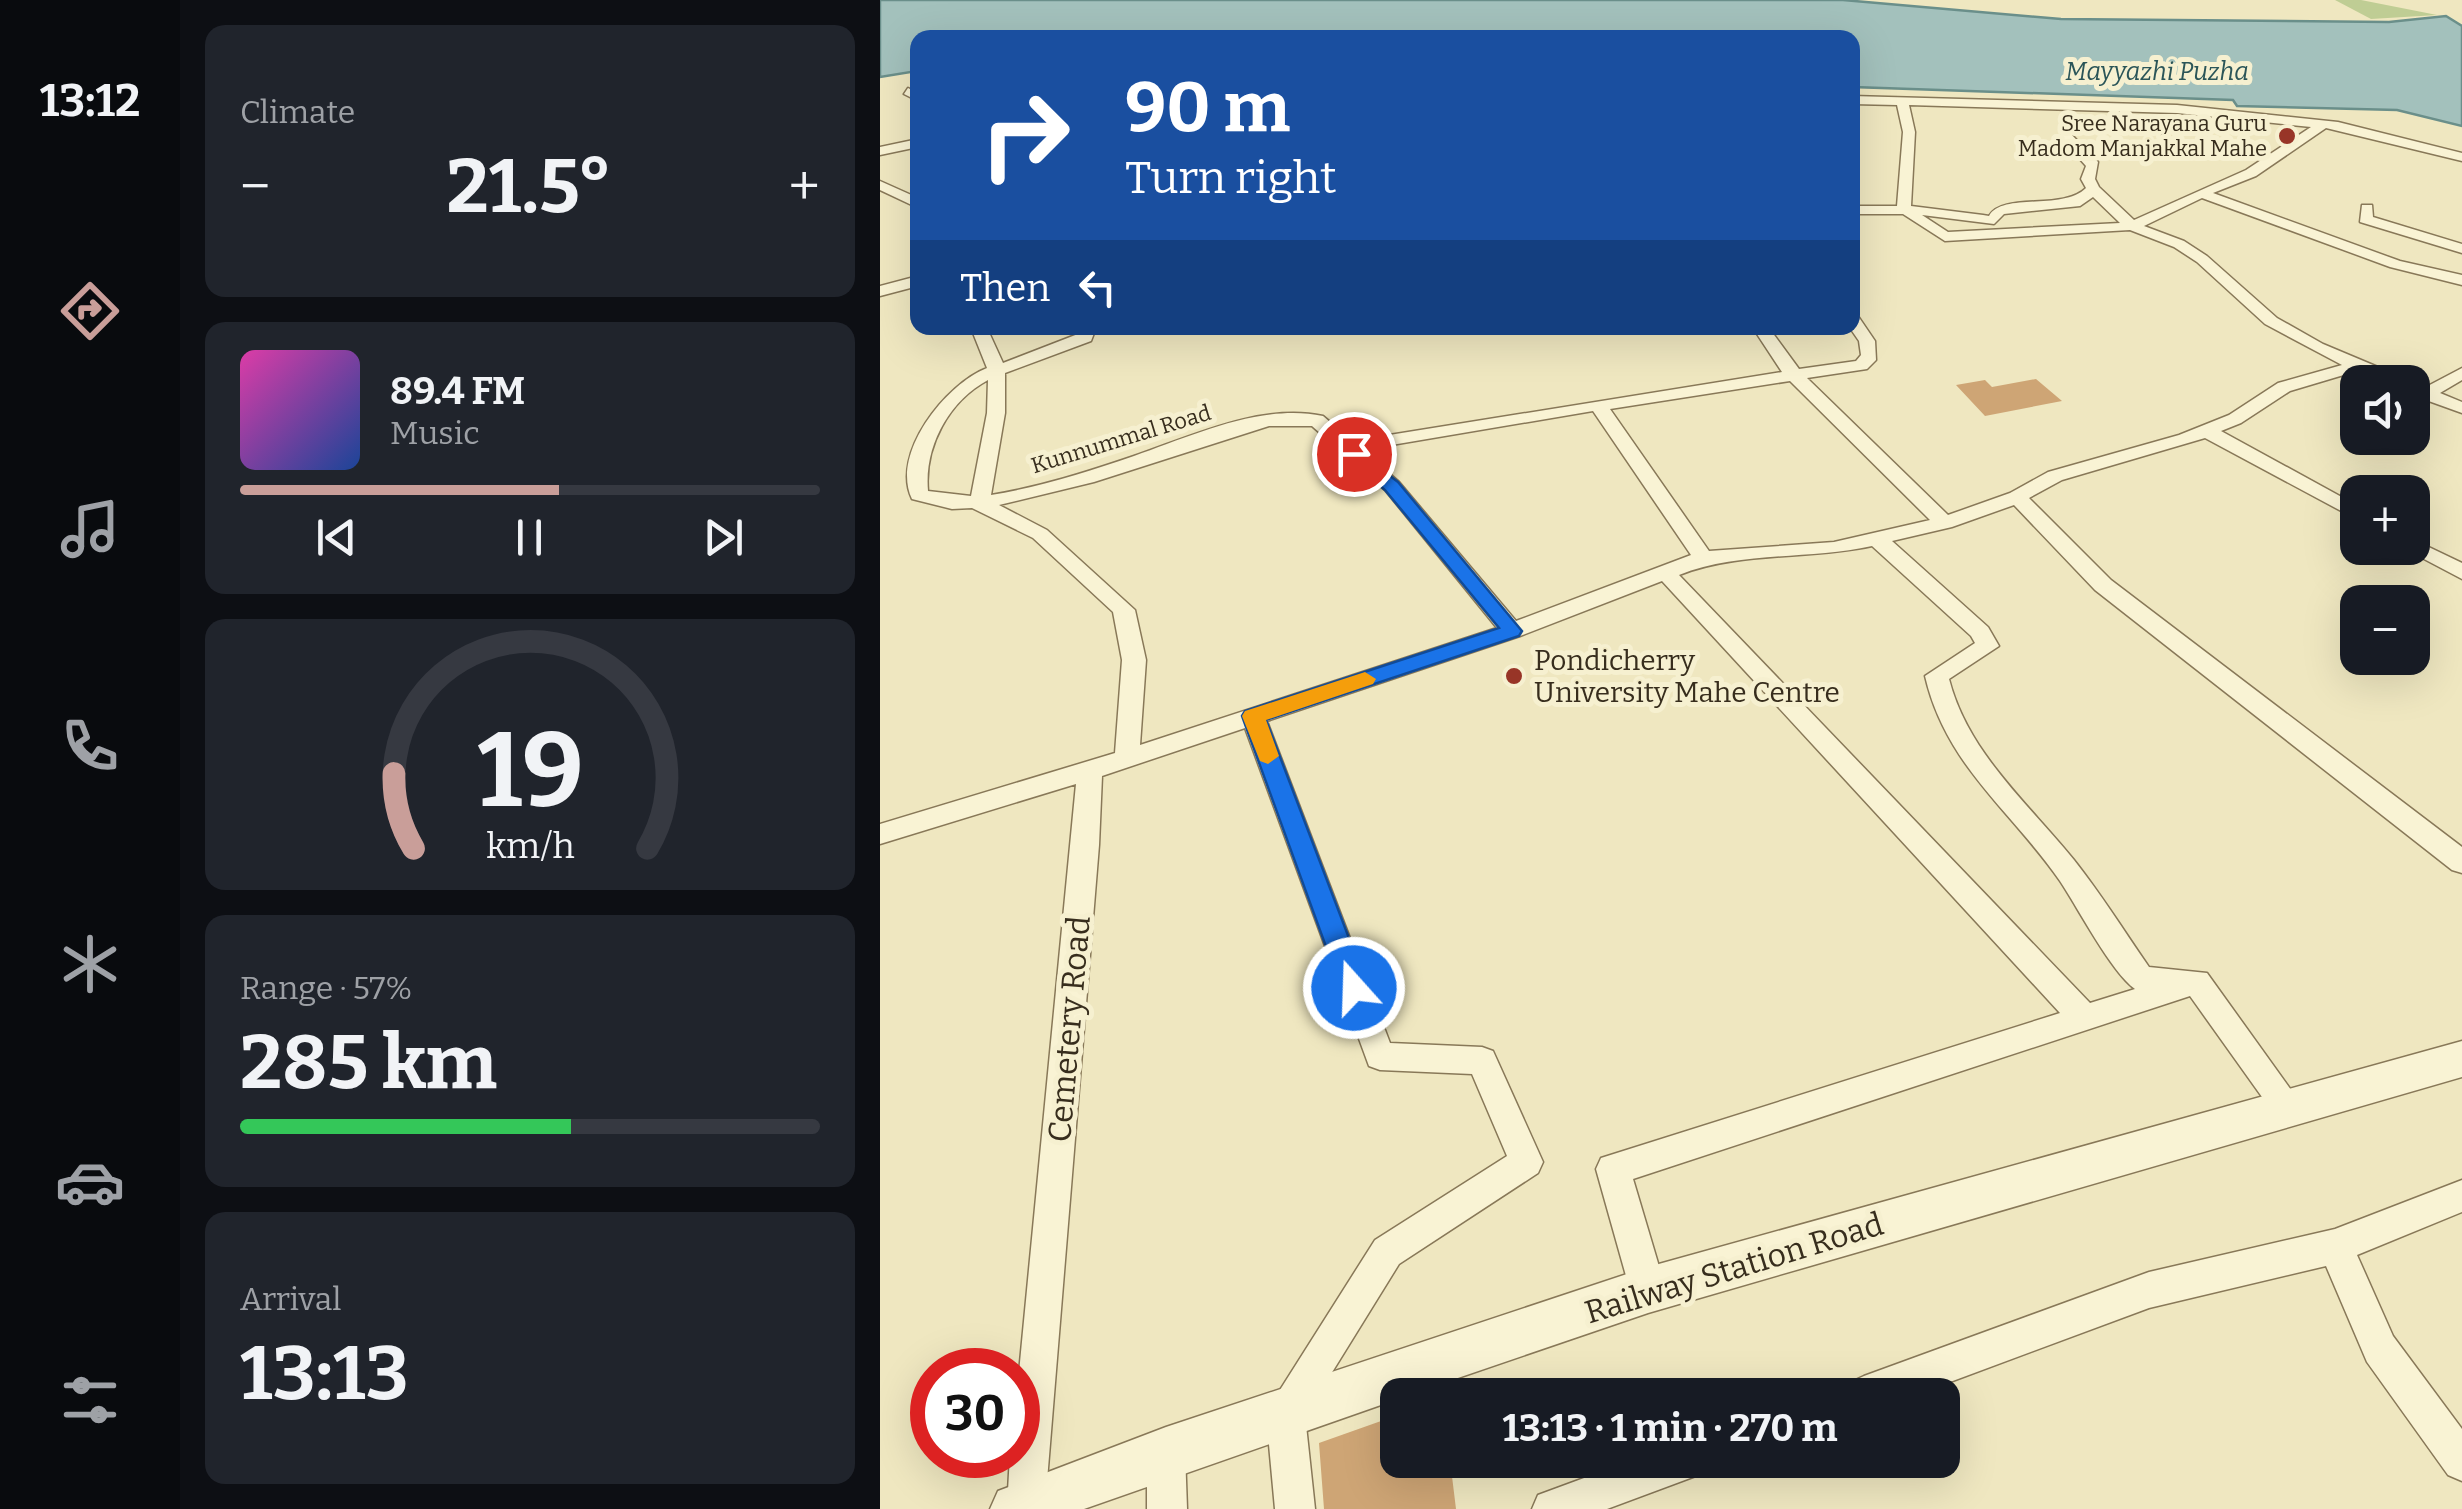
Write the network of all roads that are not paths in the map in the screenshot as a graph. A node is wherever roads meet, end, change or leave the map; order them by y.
1 (1860, 100) edge
2 (1902, 102) junction
3 (2324, 124) junction
4 (2065, 135) dead end
5 (910, 145) edge
6 (880, 151) edge
7 (2462, 158) edge
8 (880, 185) edge
9 (2093, 189) junction
10 (2201, 192) junction
11 (910, 200) edge
12 (2368, 208) dead end
13 (1904, 210) junction
14 (1860, 213) edge
15 (2132, 226) junction
16 (2462, 248) edge
17 (2462, 280) edge
18 (910, 283) edge
19 (880, 290) edge
20 (1860, 332) edge
21 (984, 335) edge
22 (1086, 335) edge
23 (1764, 335) edge
24 (2354, 365) edge
25 (2340, 371) edge
26 (998, 372) junction
27 (2462, 372) edge
28 (1795, 375) junction
29 (2430, 386) edge
30 (2430, 395) edge
31 (1598, 405) junction
32 (2462, 408) edge
33 (2206, 430) junction
34 (1347, 447) junction
35 (2017, 497) junction
36 (980, 504) junction
37 (2340, 504) edge
38 (1945, 522) junction
39 (1876, 538) junction
40 (2430, 555) edge
41 (1703, 558) junction
42 (1666, 572) junction
43 (2462, 572) edge
44 (1512, 631) junction
45 (1253, 716) junction
46 (1126, 758) junction
47 (1088, 771) junction
48 (880, 834) edge
49 (2462, 862) edge
50 (2196, 982) junction
51 (2084, 1018) junction
52 (2462, 1059) edge
53 (2288, 1108) junction
54 (2462, 1196) edge
55 (2334, 1246) junction
56 (1648, 1290) junction
57 (1910, 1378) edge
58 (1285, 1412) junction
59 (1166, 1452) junction
60 (2462, 1462) edge
61 (1653, 1478) edge
62 (1616, 1498) edge
63 (1021, 1507) edge
64 (1167, 1509) edge
65 (1295, 1509) edge
66 (1552, 1509) edge

1 - 2 street
2 - 3 street
2 - 13 street
3 - 7 street
3 - 10 street
4 - 9 street
5 - 6 street
8 - 11 street
9 - 13 street
9 - 15 street
10 - 15 street
10 - 17 street
12 - 16 street
13 - 14 street
13 - 15 street
15 - 24 street
18 - 19 street
20 - 28 street
21 - 26 street
22 - 26 street, Kunnummal Road
23 - 28 street
25 - 33 street
26 - 36 street
26 - 36 street, Kunnummal Road
27 - 29 street
28 - 31 street
28 - 38 street
30 - 32 street
31 - 34 street
31 - 41 street
33 - 35 street
33 - 37 street
34 - 36 street, Kunnummal Road
34 - 44 street, Kunnummal Road
35 - 38 street
35 - 49 street
36 - 46 street
38 - 39 street
39 - 41 street
39 - 50 street
40 - 43 street
41 - 42 street
42 - 44 street
42 - 51 street
44 - 45 street
45 - 46 street
45 - 58 street
46 - 47 street
47 - 48 street
47 - 63 street, Cemetery Road
50 - 51 street
50 - 53 street
51 - 56 street
52 - 53 street, Railway Station Road
53 - 56 street, Railway Station Road
54 - 55 street
55 - 57 street
55 - 60 street
56 - 58 street, Railway Station Road
58 - 59 street, Railway Station Road
58 - 65 street
59 - 63 street, Railway Station Road
59 - 64 street
61 - 62 street
62 - 66 street

